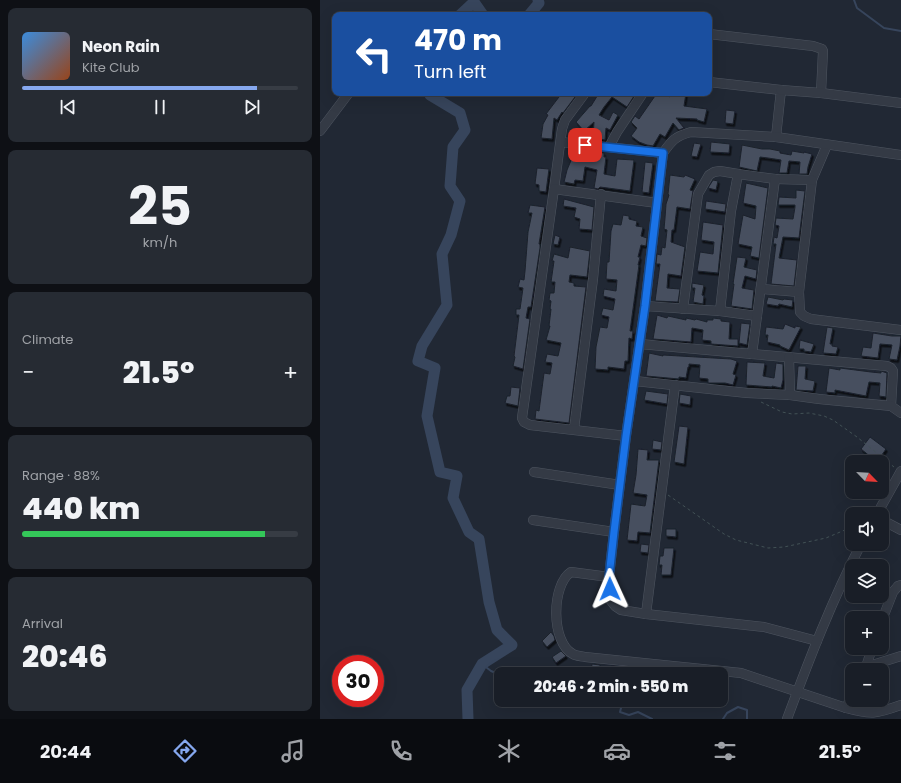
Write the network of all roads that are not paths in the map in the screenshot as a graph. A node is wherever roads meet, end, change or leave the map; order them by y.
1 (712, 34) edge
2 (712, 82) edge
3 (781, 90) junction
4 (821, 93) junction
5 (346, 96) edge
6 (583, 96) edge
7 (641, 96) edge
8 (901, 103) edge
9 (320, 131) edge
10 (776, 138) junction
11 (560, 142) junction
12 (828, 145) junction
13 (609, 147) junction
14 (663, 153) junction
15 (901, 156) edge
16 (738, 174) junction
17 (775, 179) junction
18 (812, 180) junction
19 (554, 189) junction
20 (601, 194) junction
21 (657, 203) junction
22 (761, 289) junction
23 (799, 292) junction
24 (645, 306) junction
25 (683, 309) junction
26 (720, 311) junction
27 (757, 316) junction
28 (901, 330) edge
29 (640, 344) junction
30 (752, 354) junction
31 (789, 357) junction
32 (635, 380) junction
33 (675, 385) junction
34 (790, 396) junction
35 (890, 406) junction
36 (901, 413) edge
37 (574, 429) junction
38 (626, 436) junction
39 (534, 472) dead end
40 (901, 472) edge
41 (620, 485) junction
42 (881, 507) edge
43 (533, 520) dead end
44 (889, 524) edge
45 (901, 530) edge
46 (614, 532) junction
47 (857, 551) edge
48 (609, 577) junction
49 (901, 585) edge
50 (886, 611) edge
51 (646, 614) junction
52 (817, 640) junction
53 (901, 656) edge
54 (880, 663) edge
55 (797, 692) junction
56 (901, 705) edge
57 (846, 708) joint
58 (787, 719) edge

1 - 4 street
2 - 3 street
3 - 4 street
3 - 10 street
4 - 8 street
5 - 9 street
6 - 11 street
7 - 13 street
10 - 12 street
10 - 14 street
11 - 13 street
11 - 19 street
12 - 15 street
12 - 18 street
13 - 14 street
14 - 21 street
16 - 17 street
16 - 25 street
16 - 26 street
17 - 18 street
17 - 22 street
18 - 23 street
19 - 20 street
19 - 37 street
20 - 21 street
20 - 37 street
21 - 24 street
22 - 23 street
22 - 27 street
23 - 28 street
24 - 25 street
24 - 29 street
25 - 26 street
26 - 27 street
27 - 30 street
29 - 30 street
29 - 32 street
30 - 31 street
31 - 34 street
31 - 35 street
32 - 33 street
32 - 38 street
33 - 34 street
33 - 51 street
34 - 35 street
35 - 36 street
37 - 38 street
38 - 41 street
39 - 41 street
40 - 42 street
41 - 46 street
43 - 46 street
44 - 45 street
46 - 48 street
47 - 52 street
48 - 51 street
48 - 55 street
49 - 50 street
51 - 52 street
52 - 55 street
53 - 54 street
55 - 57 street
55 - 58 street
56 - 57 street

